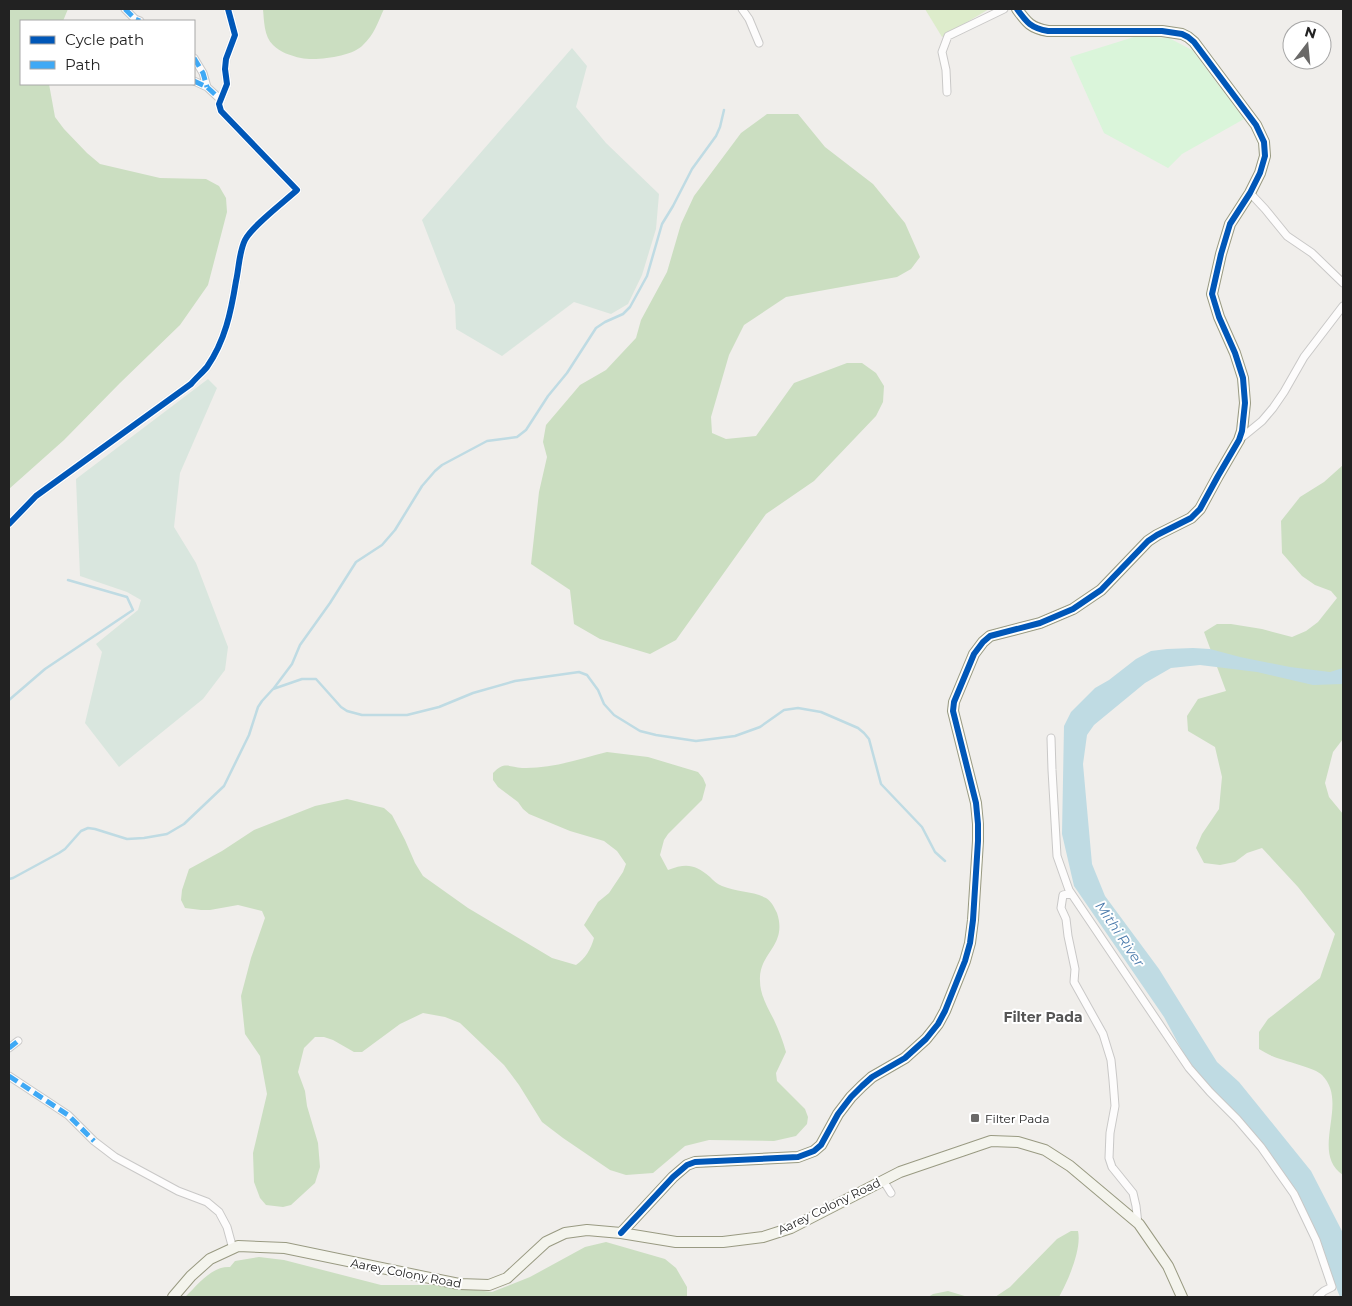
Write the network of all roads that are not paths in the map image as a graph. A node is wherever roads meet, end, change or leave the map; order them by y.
1 (125, 9) edge
2 (228, 9) edge
3 (742, 9) edge
4 (1004, 9) edge
5 (1017, 9) edge
6 (138, 20) edge
7 (759, 42) dead end
8 (195, 60) edge
9 (195, 81) edge
10 (207, 87) junction
11 (947, 92) dead end
12 (220, 99) junction
13 (1250, 193) junction
14 (1343, 283) edge
15 (1343, 306) edge
16 (1239, 440) junction
17 (9, 524) edge
18 (1052, 738) dead end
19 (1071, 893) junction
20 (18, 1041) dead end
21 (9, 1048) edge
22 (9, 1076) edge
23 (883, 1180) junction
24 (891, 1193) dead end
25 (1138, 1224) junction
26 (621, 1233) junction
27 (233, 1249) junction
28 (173, 1297) edge
29 (1182, 1297) edge
30 (1317, 1297) edge

1 - 6 street
2 - 12 street
3 - 7 street
4 - 11 street
5 - 13 street
8 - 10 street
9 - 10 street
10 - 12 street
12 - 17 street
13 - 14 street
13 - 16 street
15 - 16 street
16 - 26 street
18 - 19 street
19 - 25 street
19 - 30 street
20 - 21 street
22 - 27 street
23 - 24 street
23 - 25 street, Aarey Colony Road
23 - 26 street, Aarey Colony Road
25 - 29 street, Aarey Colony Road
26 - 27 street, Aarey Colony Road
27 - 28 street, Aarey Colony Road

